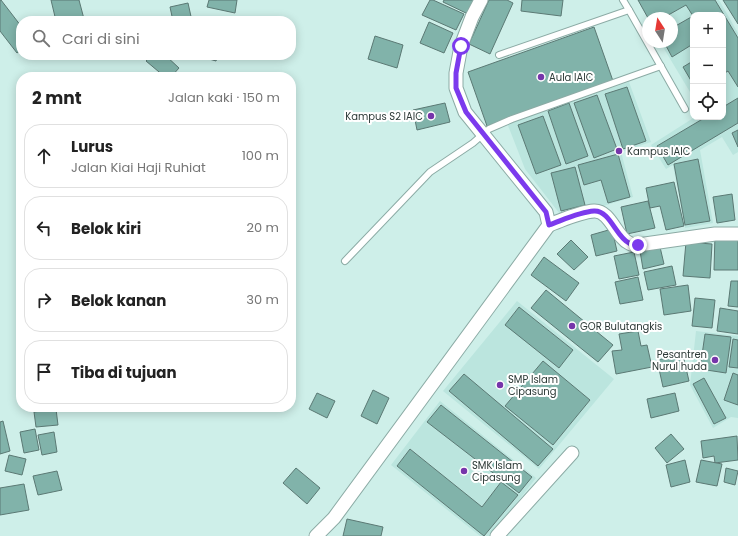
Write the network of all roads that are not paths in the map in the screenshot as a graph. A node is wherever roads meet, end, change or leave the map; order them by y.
1 (481, 0) edge
2 (622, 0) edge
3 (629, 10) junction
4 (499, 55) dead end
5 (661, 66) junction
6 (685, 109) dead end
7 (483, 134) junction
8 (549, 225) junction
9 (738, 234) edge
10 (345, 262) dead end
11 (572, 453) dead end
12 (316, 536) edge
13 (497, 536) edge

1 - 7 street
2 - 3 lane
3 - 4 lane
3 - 5 lane
5 - 6 lane
5 - 7 lane
7 - 8 street
7 - 10 lane
8 - 9 street
8 - 12 street
11 - 13 street

